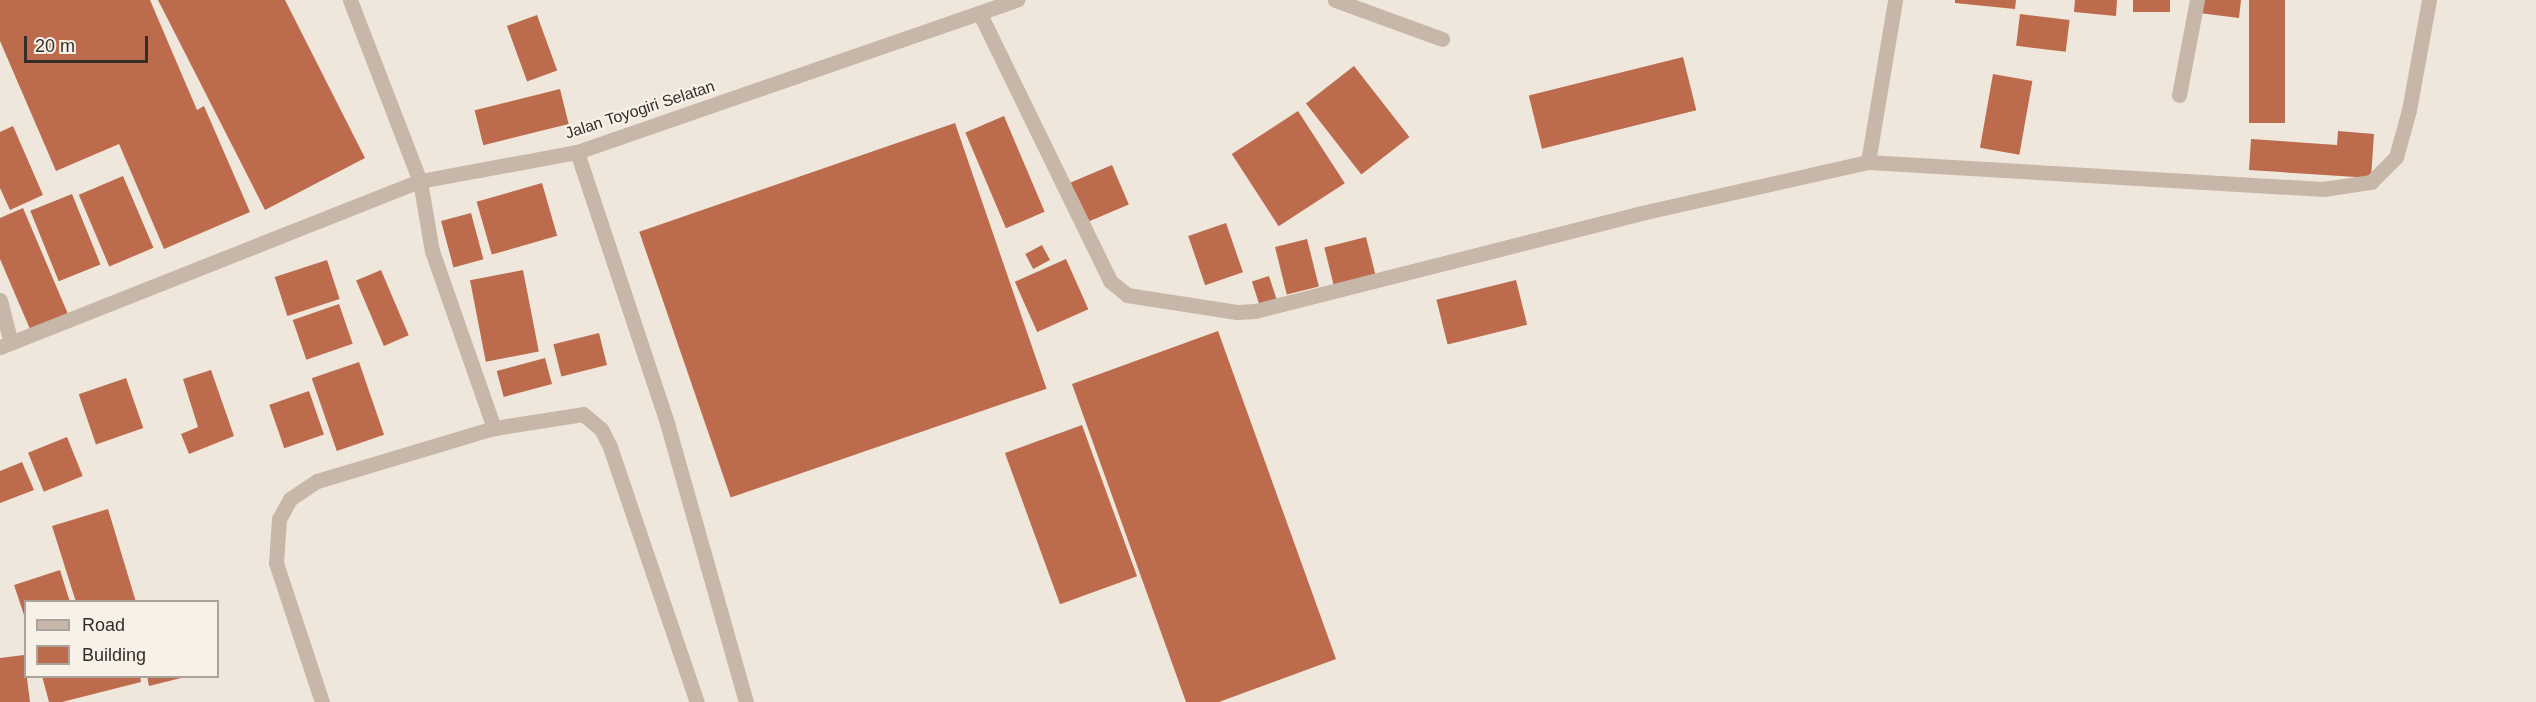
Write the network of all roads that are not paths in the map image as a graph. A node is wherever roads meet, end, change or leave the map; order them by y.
1 (350, 0) edge
2 (1017, 0) edge
3 (1335, 0) edge
4 (1895, 0) edge
5 (2197, 0) edge
6 (2429, 0) edge
7 (980, 14) junction
8 (1442, 39) dead end
9 (2179, 95) dead end
10 (577, 152) junction
11 (1868, 162) junction
12 (420, 182) junction
13 (0, 300) edge
14 (5, 345) edge
15 (494, 428) junction
16 (322, 702) edge
17 (697, 702) edge
18 (746, 702) edge

1 - 12 street
2 - 7 street, Jalan Toyogiri Selatan
3 - 8 street
4 - 11 street
5 - 9 street
6 - 11 street
7 - 10 street, Jalan Toyogiri Selatan
7 - 11 street
10 - 12 street, Jalan Toyogiri Selatan
10 - 18 street
12 - 14 street, Jalan Toyogiri Selatan
12 - 15 street
13 - 14 street
15 - 16 street
15 - 17 street

